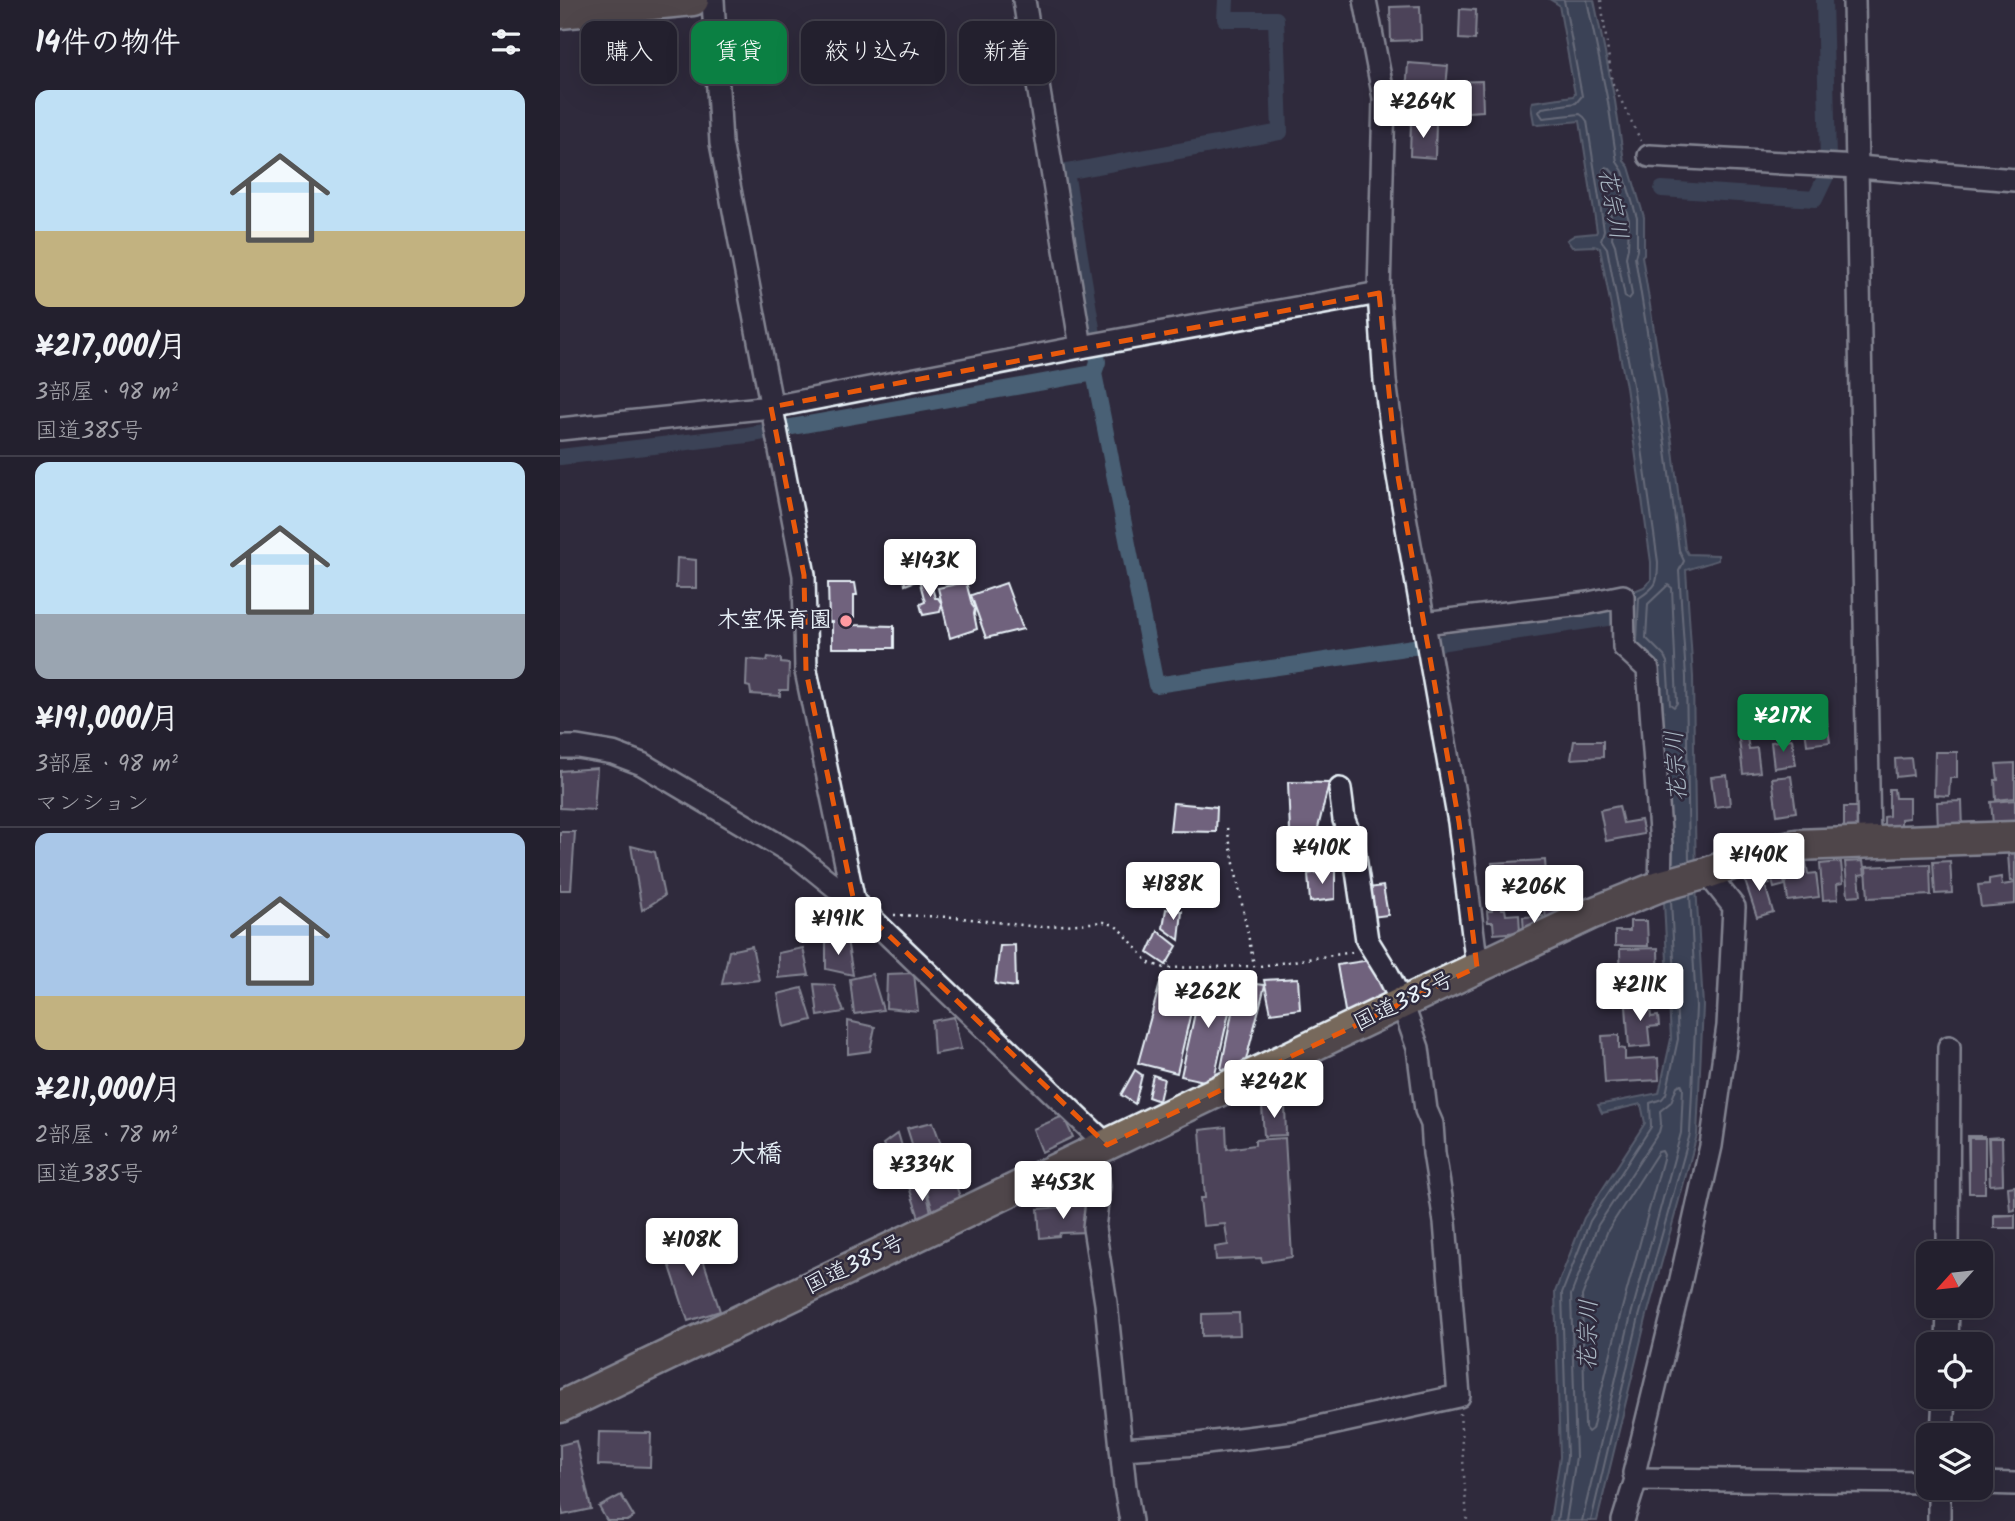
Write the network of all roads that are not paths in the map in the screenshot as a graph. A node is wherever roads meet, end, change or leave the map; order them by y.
1 (693, 0) edge
2 (713, 0) edge
3 (1024, 0) edge
4 (1365, 0) edge
5 (1854, 0) edge
6 (560, 13) edge
7 (1649, 156) road end
8 (1858, 167) junction
9 (2015, 180) edge
10 (1380, 293) junction
11 (1080, 347) junction
12 (774, 423) junction
13 (560, 429) edge
14 (1425, 635) junction
15 (560, 747) edge
16 (1339, 789) dead end
17 (2015, 836) edge
18 (1869, 841) junction
19 (1703, 874) junction
20 (1662, 886) junction
21 (854, 901) junction
22 (1477, 967) junction
23 (1402, 1003) junction
24 (1949, 1047) dead end
25 (1100, 1148) junction
26 (1948, 1241) edge
27 (560, 1407) edge
28 (1122, 1449) junction
29 (1636, 1479) junction
30 (1916, 1482) edge
31 (1993, 1483) edge
32 (2015, 1484) edge
33 (1939, 1500) edge
34 (1131, 1521) edge
35 (1623, 1521) edge
36 (1939, 1521) edge

1 - 6 highway
2 - 12 street
3 - 11 street
4 - 10 street
5 - 8 street
7 - 8 street
8 - 9 street
8 - 18 street
10 - 11 street
10 - 14 street
11 - 12 street
12 - 13 street
12 - 21 street
14 - 20 street
14 - 22 street
15 - 21 street
16 - 23 street
17 - 18 highway, 国道385号
18 - 19 highway, 国道385号
19 - 20 highway, 国道385号
19 - 29 street
20 - 22 highway, 国道385号
21 - 25 street
22 - 23 highway, 国道385号
23 - 25 highway, 国道385号
23 - 28 street
24 - 26 street
25 - 27 highway, 国道385号
25 - 28 street
28 - 34 street
29 - 30 street
29 - 35 street
31 - 32 street
33 - 36 street

